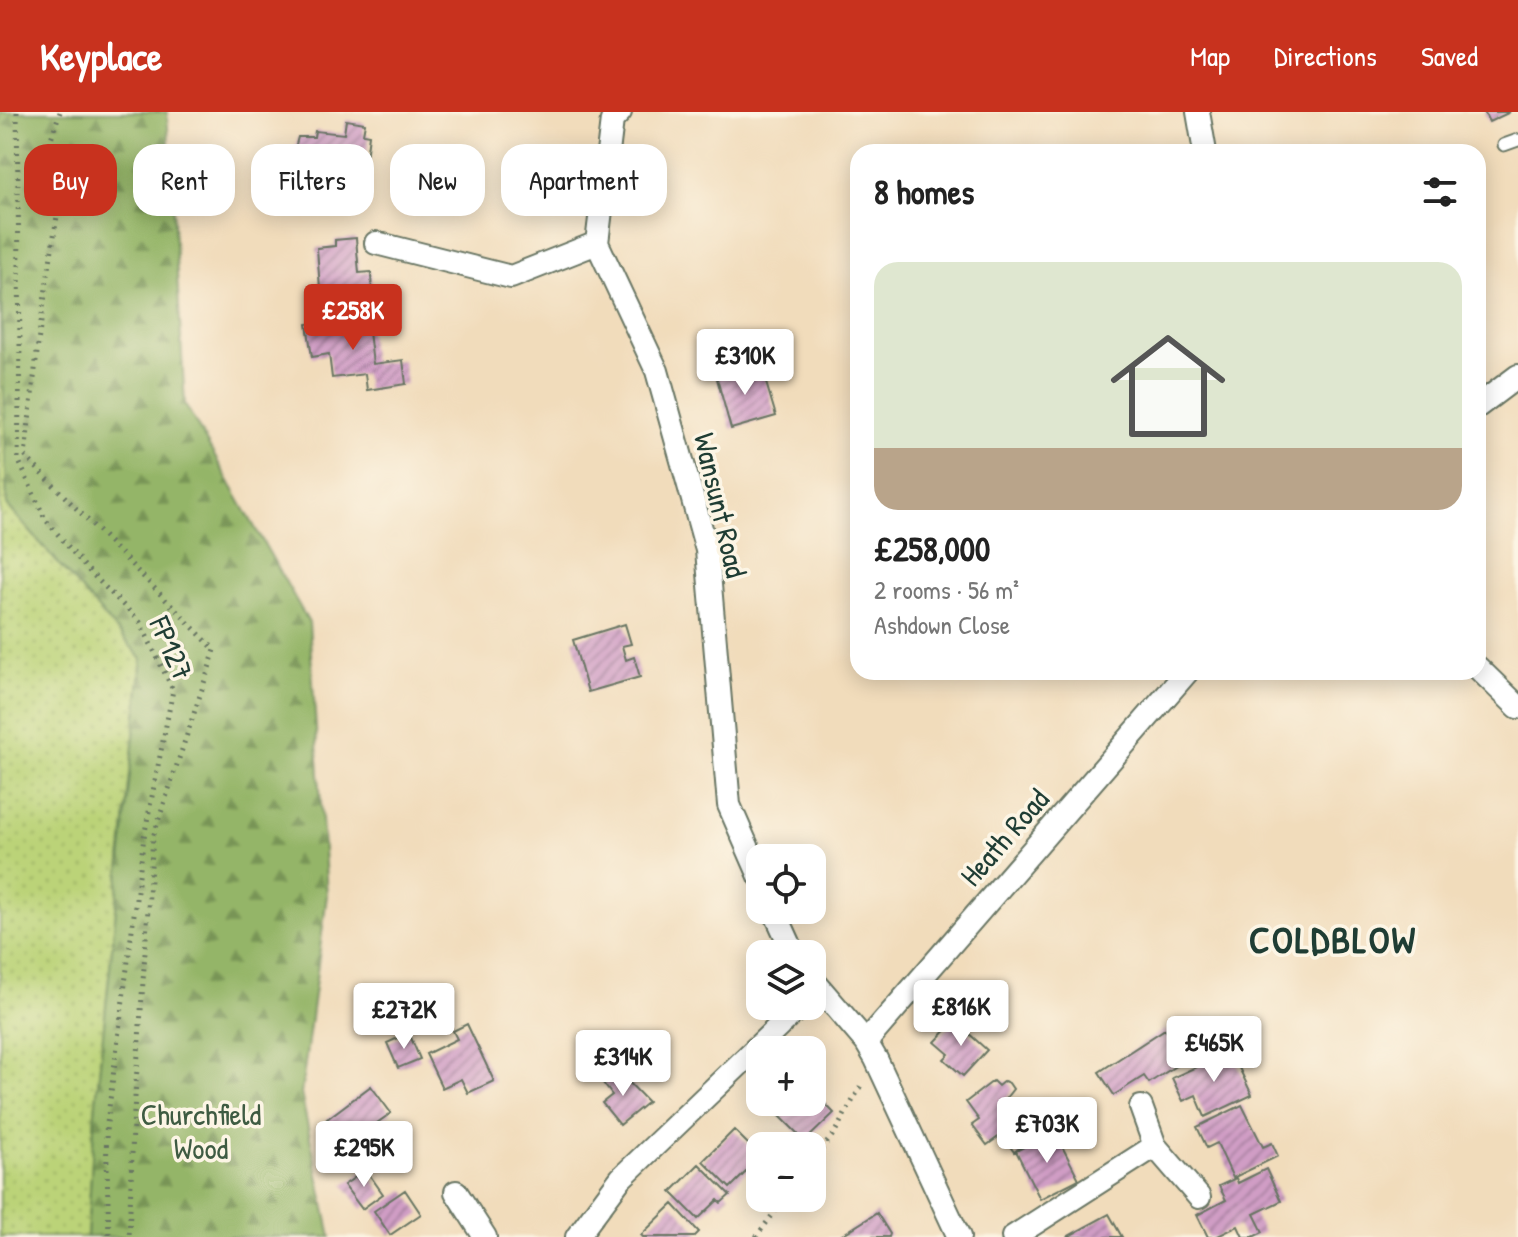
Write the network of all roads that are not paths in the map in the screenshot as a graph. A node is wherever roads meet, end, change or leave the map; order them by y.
1 (620, 112) edge
2 (1198, 112) edge
3 (1518, 140) edge
4 (1204, 144) edge
5 (1504, 145) dead end
6 (376, 243) dead end
7 (597, 243) junction
8 (1518, 376) edge
9 (1486, 400) edge
10 (1486, 676) edge
11 (1180, 680) edge
12 (1518, 707) edge
13 (746, 844) edge
14 (826, 1000) edge
15 (785, 1020) edge
16 (871, 1050) junction
17 (1141, 1107) dead end
18 (1155, 1146) junction
19 (456, 1192) dead end
20 (1199, 1197) dead end
21 (485, 1237) edge
22 (577, 1237) edge
23 (959, 1237) edge
24 (1013, 1237) edge

1 - 7 street
2 - 4 street
3 - 5 lane
6 - 7 street
7 - 13 street, Wansunt Road
8 - 9 street
10 - 12 street
11 - 16 street, Heath Road
14 - 16 street
15 - 22 street
16 - 23 street
17 - 18 street
18 - 20 street
18 - 24 street
19 - 21 street

